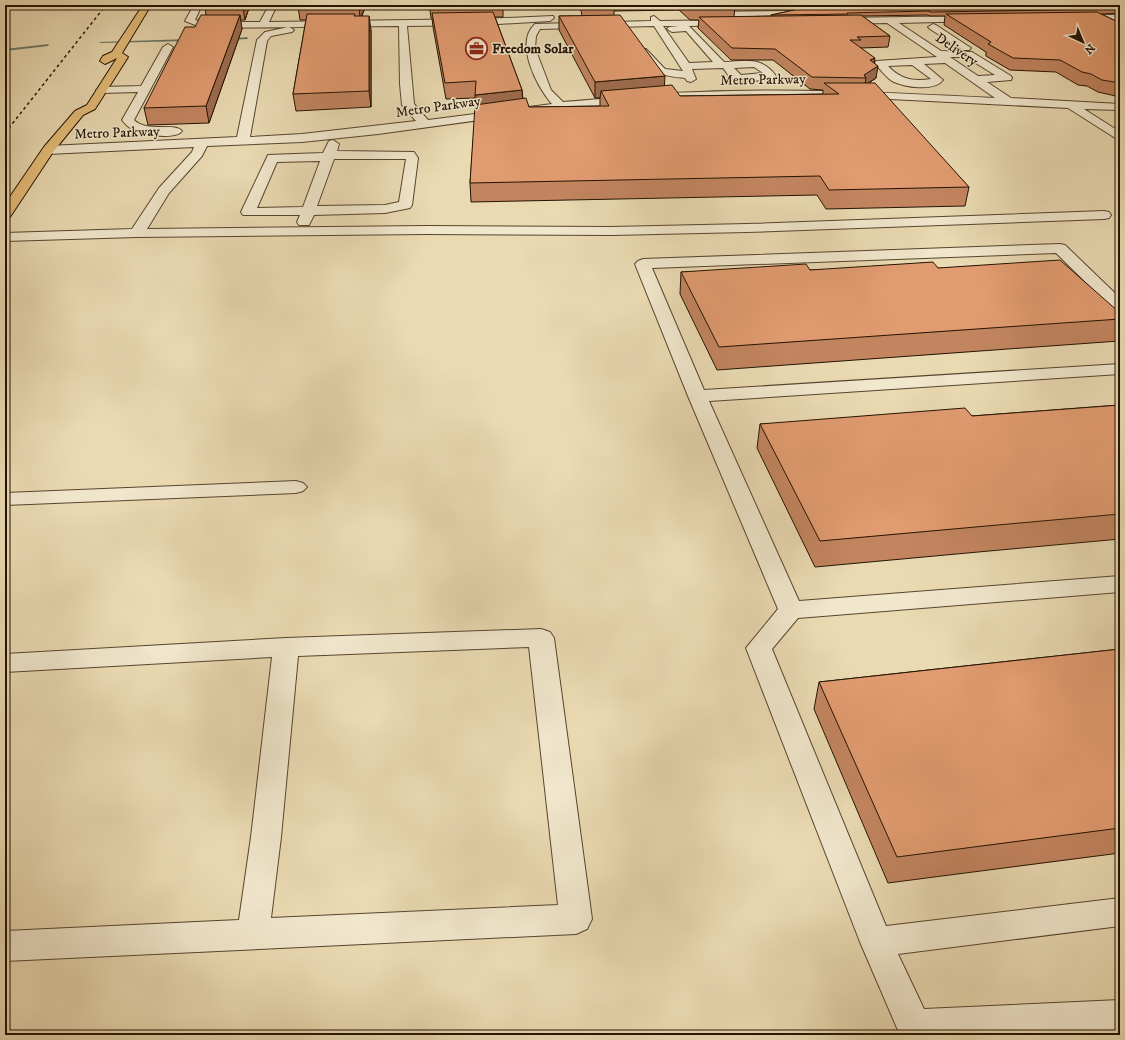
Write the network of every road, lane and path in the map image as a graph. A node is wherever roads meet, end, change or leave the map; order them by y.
1 (147, 5) edge
2 (198, 5) edge
3 (273, 5) edge
4 (789, 5) edge
5 (399, 11) dead end
6 (527, 12) dead end
7 (1068, 18) edge
8 (1120, 18) edge
9 (983, 19) edge
10 (889, 20) junction
11 (801, 21) edge
12 (825, 21) edge
13 (537, 22) junction
14 (657, 23) junction
15 (263, 24) junction
16 (624, 24) junction
17 (399, 25) junction
18 (687, 25) junction
19 (933, 26) dead end
20 (944, 35) junction
21 (912, 36) junction
22 (703, 44) junction
23 (672, 45) junction
24 (168, 46) dead end
25 (966, 48) dead end
26 (116, 54) junction
27 (944, 57) junction
28 (915, 62) dead end
29 (99, 70) dead end
30 (688, 71) junction
31 (975, 79) junction
32 (144, 89) junction
33 (101, 90) junction
34 (698, 95) junction
35 (1009, 102) junction
36 (1071, 105) junction
37 (560, 106) junction
38 (1120, 107) edge
39 (424, 123) junction
40 (191, 130) edge
41 (334, 135) junction
42 (1120, 137) edge
43 (242, 140) junction
44 (202, 144) junction
45 (48, 150) junction
46 (329, 156) junction
47 (308, 210) junction
48 (5, 214) edge
49 (1104, 215) dead end
50 (300, 232) junction
51 (137, 234) junction
52 (5, 238) edge
53 (1120, 307) edge
54 (1120, 369) edge
55 (697, 396) junction
56 (296, 487) dead end
57 (5, 499) edge
58 (1120, 584) edge
59 (790, 610) junction
60 (286, 647) junction
61 (5, 663) edge
62 (1120, 912) edge
63 (253, 935) junction
64 (876, 942) junction
65 (5, 946) edge
66 (1120, 1017) edge
67 (916, 1031) edge

1 - 26 main road
2 - 15 street
3 - 15 street
4 - 14 street
5 - 17 street
6 - 13 street
7 - 8 street
9 - 10 street
10 - 12 street
10 - 21 street, Delivery
11 - 18 street
13 - 14 street
13 - 16 street
13 - 17 street
13 - 37 street
14 - 16 street
14 - 18 street
14 - 23 street
15 - 17 street
16 - 30 street
17 - 39 street
17 - 43 street
18 - 22 street
19 - 20 street
20 - 21 street
20 - 25 street
21 - 27 street, Delivery
22 - 23 street
22 - 30 street
23 - 30 street
24 - 32 street
26 - 29 main road
26 - 33 main road
27 - 28 street
27 - 31 street, Delivery
27 - 31 street
30 - 34 street
31 - 35 street, Delivery
32 - 33 street
32 - 40 street
33 - 45 main road
34 - 35 street, Metro Parkway
34 - 37 street, Metro Parkway
35 - 36 street, Metro Parkway
36 - 38 street, Metro Parkway
36 - 42 street
37 - 39 street, Metro Parkway
39 - 41 street, Metro Parkway
41 - 43 street, Metro Parkway
41 - 46 street
43 - 44 street, Metro Parkway
44 - 45 street, Metro Parkway
44 - 51 street
45 - 48 main road
46 - 47 street
46 - 47 street
46 - 47 street
47 - 50 street
49 - 50 street
50 - 51 street
51 - 52 street
53 - 55 street
54 - 55 street
55 - 59 street
56 - 57 street
58 - 59 street
59 - 64 street
60 - 61 street
60 - 63 street
60 - 63 street
62 - 64 street
63 - 65 street
64 - 67 street
66 - 67 street

